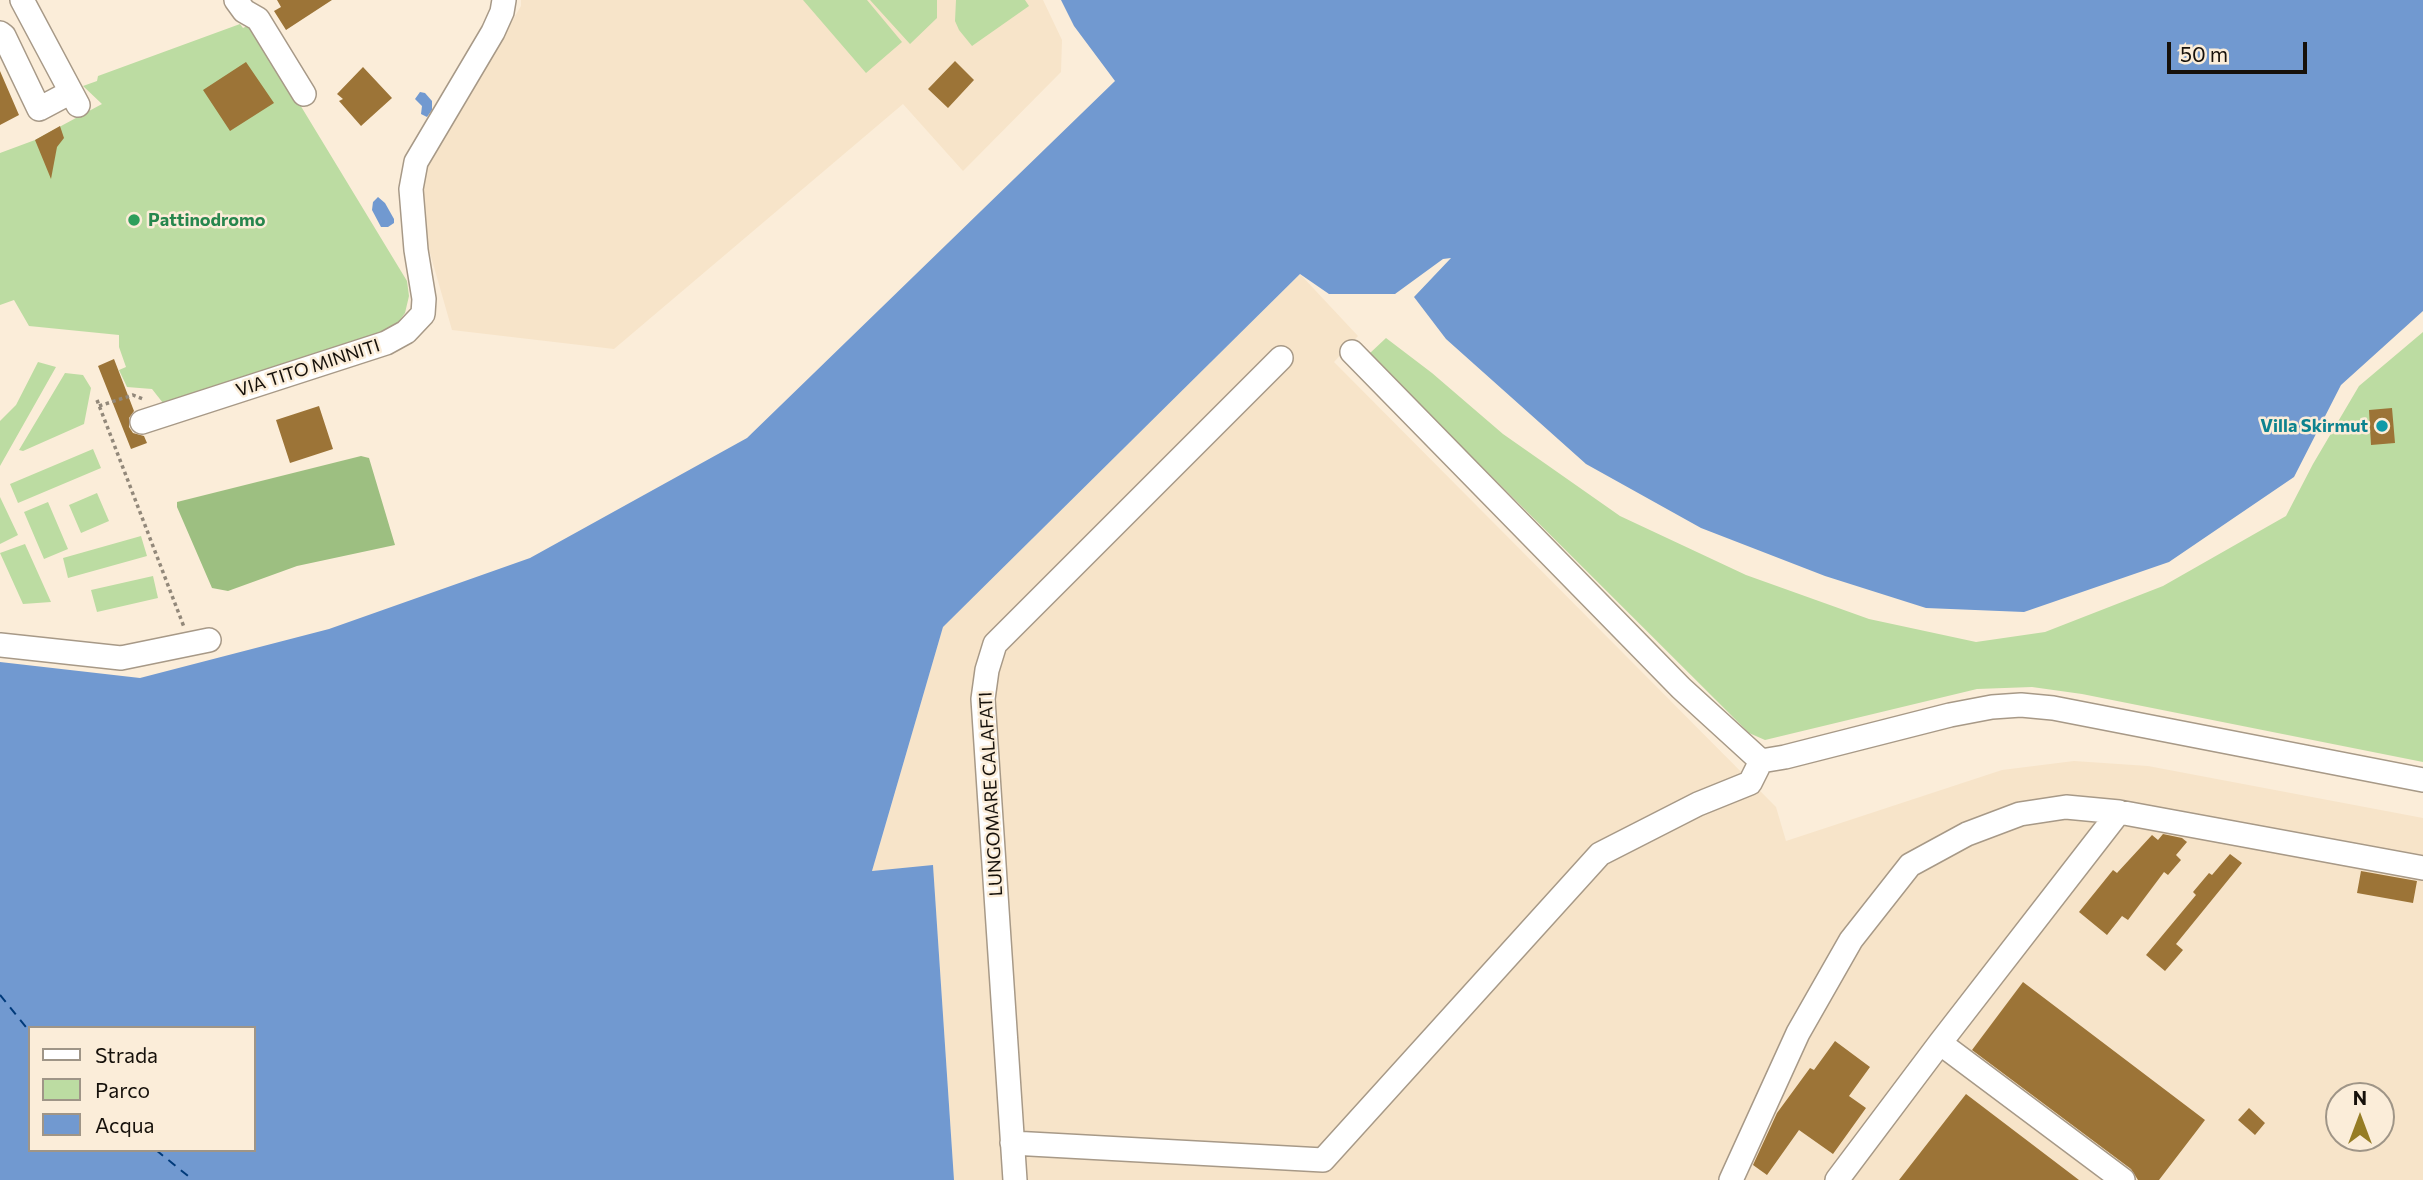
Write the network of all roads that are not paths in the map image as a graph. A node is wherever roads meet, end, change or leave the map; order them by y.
1 (22, 0) edge
2 (236, 0) edge
3 (504, 0) edge
4 (0, 33) edge
5 (304, 94) dead end
6 (1352, 352) dead end
7 (1281, 358) dead end
8 (142, 422) dead end
9 (200, 642) road end
10 (0, 645) edge
11 (1761, 761) junction
12 (2423, 780) edge
13 (2119, 812) junction
14 (2423, 868) edge
15 (1940, 1043) junction
16 (1012, 1143) junction
17 (1015, 1180) edge
18 (1731, 1180) edge
19 (1837, 1180) edge
20 (2123, 1180) edge

1 - 4 street
2 - 5 street
3 - 8 street, VIA TITO MINNITI
6 - 11 street
7 - 16 street, LUNGOMARE CALAFATI
9 - 10 street
11 - 12 street
11 - 16 street
13 - 14 street
13 - 15 street
13 - 18 street
15 - 19 street
15 - 20 street
16 - 17 street, LUNGOMARE CALAFATI

